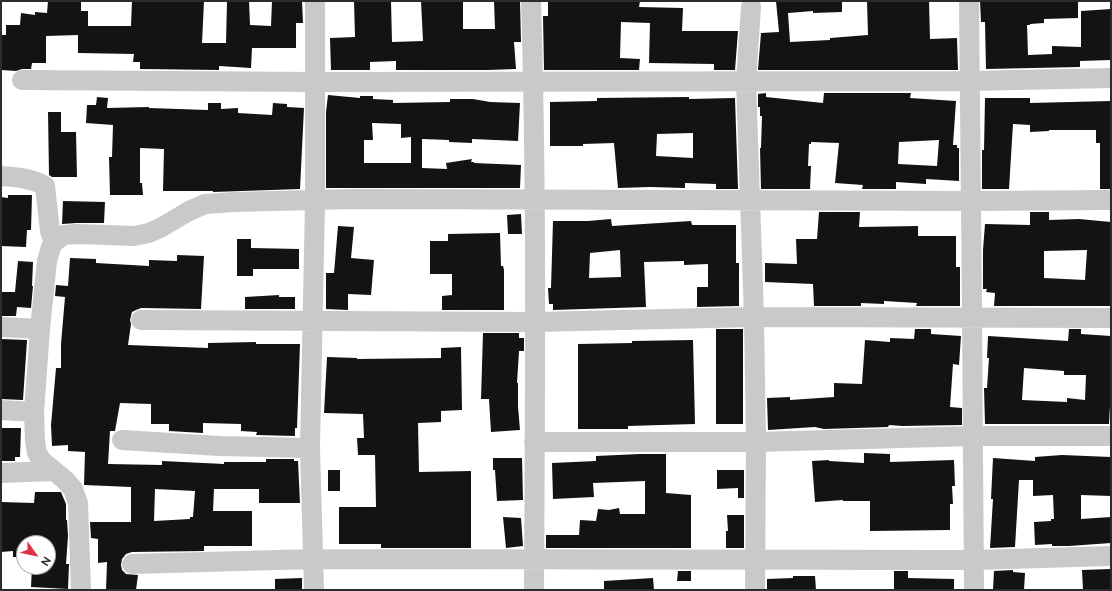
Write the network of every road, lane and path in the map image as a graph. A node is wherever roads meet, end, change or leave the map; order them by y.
1 (315, 1) edge
2 (531, 1) edge
3 (969, 1) edge
4 (752, 8) dead end
5 (1111, 78) edge
6 (22, 80) dead end
7 (533, 81) junction
8 (746, 81) junction
9 (970, 81) junction
10 (316, 82) junction
11 (1, 176) edge
12 (535, 200) junction
13 (1111, 200) edge
14 (314, 201) junction
15 (750, 201) junction
16 (971, 201) junction
17 (54, 242) junction
18 (754, 317) junction
19 (972, 317) junction
20 (1111, 318) edge
21 (141, 320) dead end
22 (312, 321) junction
23 (535, 322) junction
24 (1, 327) edge
25 (40, 329) junction
26 (1, 410) edge
27 (34, 412) junction
28 (974, 436) junction
29 (1111, 436) edge
30 (122, 440) dead end
31 (534, 442) junction
32 (756, 442) junction
33 (310, 448) junction
34 (54, 471) junction
35 (1, 473) edge
36 (1111, 556) edge
37 (313, 559) junction
38 (755, 559) junction
39 (534, 560) junction
40 (974, 560) junction
41 (132, 564) dead end
42 (81, 590) edge
43 (314, 590) edge
44 (534, 590) edge
45 (755, 590) edge
46 (974, 590) edge

1 - 10 street
2 - 7 street
3 - 9 street
4 - 8 street
5 - 9 street
6 - 10 street
7 - 8 street
7 - 10 street
7 - 12 street
8 - 9 street
8 - 15 street
9 - 16 street
10 - 14 street
11 - 17 street
12 - 14 street
12 - 15 street
12 - 23 street
13 - 16 street
14 - 17 street
14 - 22 street
15 - 16 street
15 - 18 street
16 - 19 street
17 - 25 street
18 - 19 street
18 - 23 street
18 - 32 street
19 - 20 street
19 - 28 street
21 - 22 street
22 - 23 street
22 - 33 street
23 - 31 street
24 - 25 street
25 - 27 street
26 - 27 street
27 - 34 street
28 - 29 street
28 - 32 street
28 - 40 street
30 - 33 street
31 - 32 street
31 - 39 street
32 - 38 street
33 - 37 street
34 - 35 street
34 - 42 street
36 - 40 street
37 - 39 street
37 - 41 street
37 - 43 street
38 - 39 street
38 - 40 street
38 - 45 street
39 - 44 street
40 - 46 street

